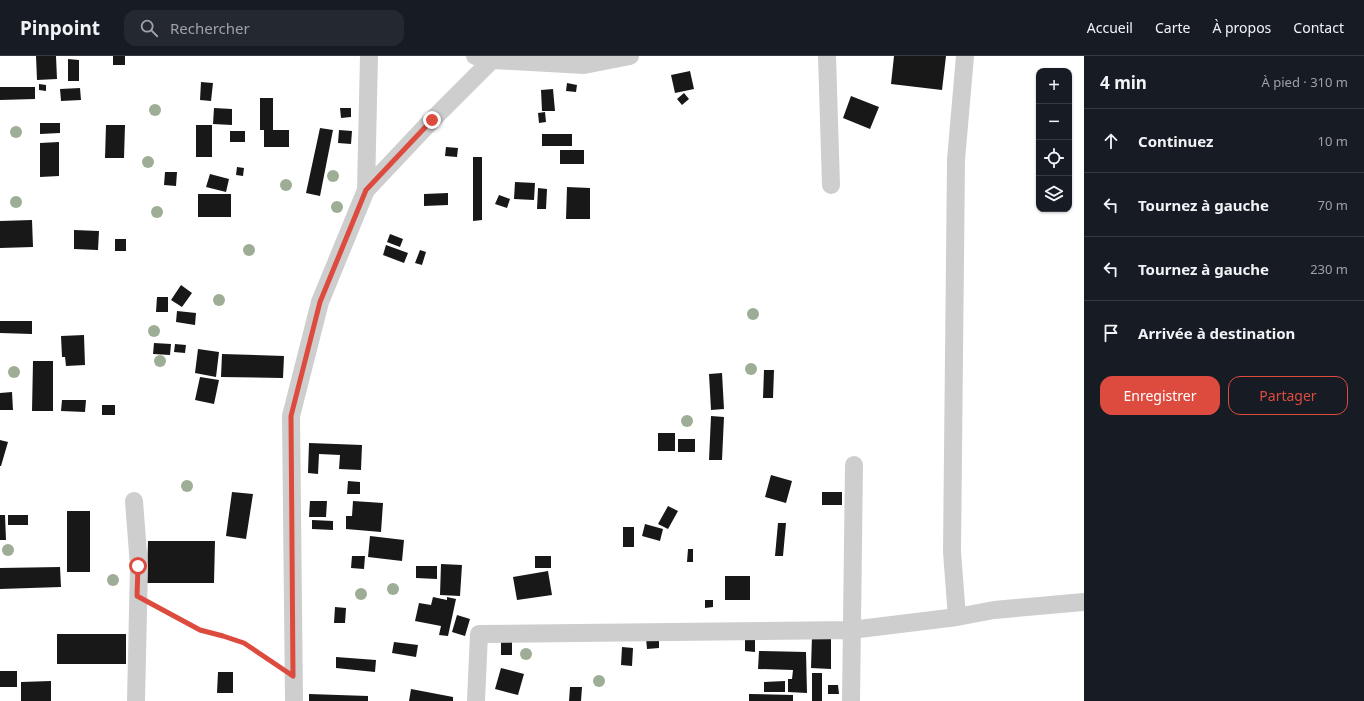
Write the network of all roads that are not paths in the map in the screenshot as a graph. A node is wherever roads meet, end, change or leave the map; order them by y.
1 (369, 56) edge
2 (474, 56) edge
3 (630, 56) edge
4 (827, 56) edge
5 (965, 56) edge
6 (494, 58) edge
7 (831, 185) dead end
8 (366, 190) junction
9 (854, 465) dead end
10 (134, 502) dead end
11 (1084, 602) edge
12 (957, 617) junction
13 (851, 630) junction
14 (136, 701) edge
15 (294, 701) edge
16 (476, 701) edge
17 (851, 701) edge

1 - 8 street
2 - 6 street
3 - 6 street
4 - 7 street
5 - 12 street
6 - 8 street
8 - 15 street
9 - 13 street
10 - 14 street
11 - 12 street
12 - 13 street
13 - 16 street
13 - 17 street

